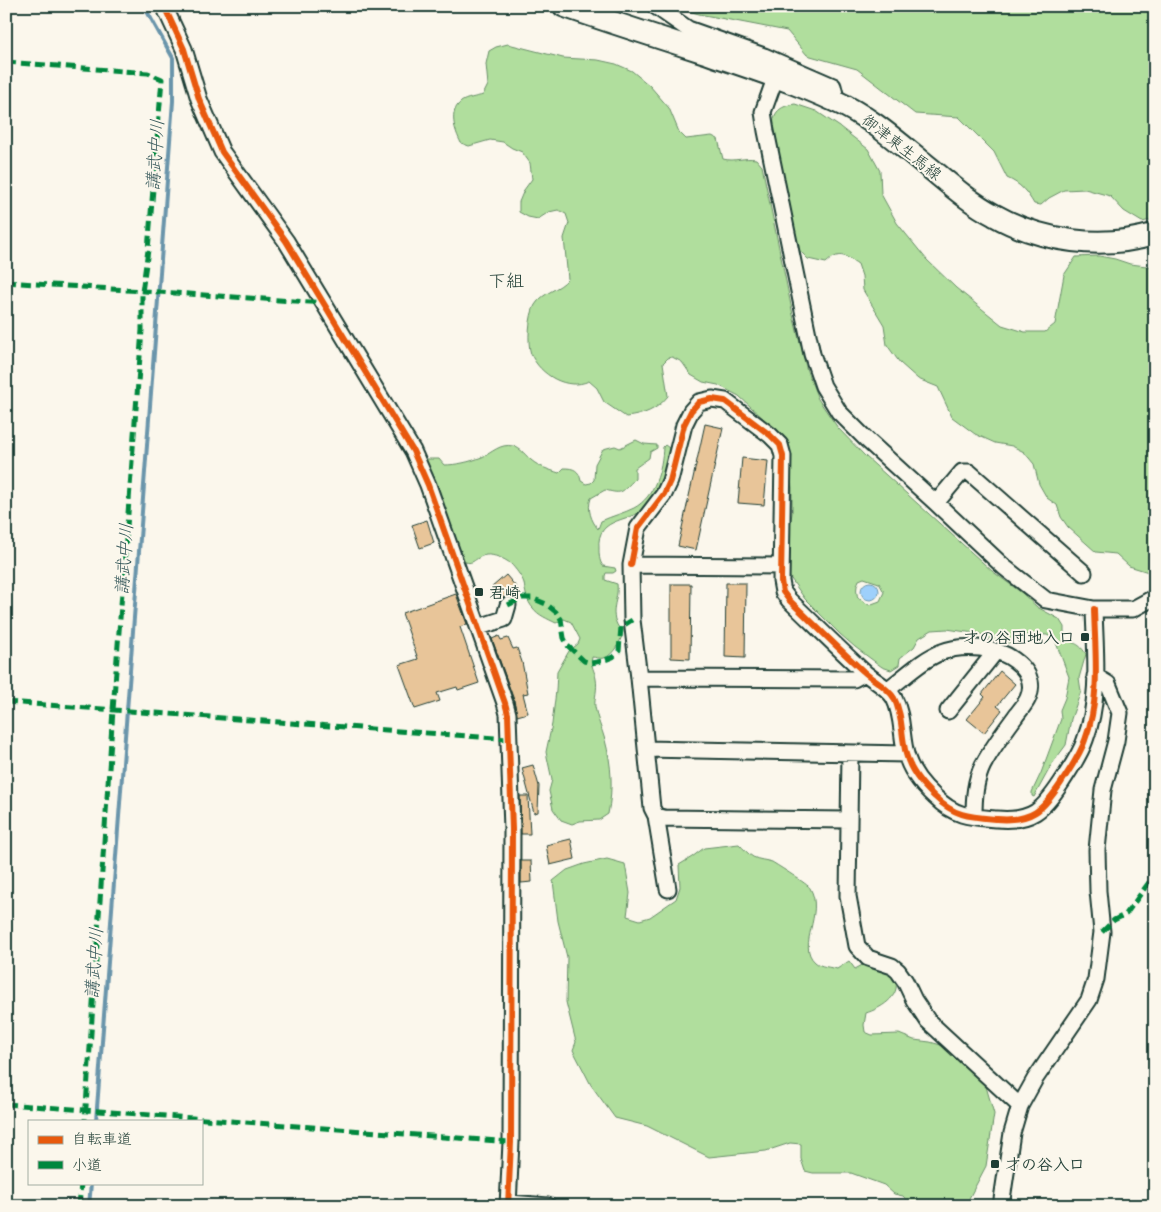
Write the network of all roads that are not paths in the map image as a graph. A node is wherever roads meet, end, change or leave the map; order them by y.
1 (164, 6) edge
2 (564, 6) edge
3 (655, 6) edge
4 (776, 76) junction
5 (837, 102) junction
6 (1155, 234) edge
7 (936, 503) junction
8 (631, 565) junction
9 (781, 566) junction
10 (1084, 573) dead end
11 (1155, 598) edge
12 (508, 605) dead end
13 (1094, 609) junction
14 (479, 627) junction
15 (996, 651) junction
16 (864, 673) junction
17 (1095, 676) junction
18 (639, 678) junction
19 (887, 690) junction
20 (948, 711) dead end
21 (646, 749) junction
22 (850, 753) junction
23 (906, 754) junction
24 (656, 816) junction
25 (974, 816) junction
26 (849, 820) junction
27 (668, 889) dead end
28 (1020, 1106) junction
29 (508, 1204) edge
30 (548, 1206) edge
31 (1001, 1206) edge

1 - 14 street
2 - 4 main road, 御津東生馬線
3 - 5 street
4 - 5 main road, 御津東生馬線
4 - 7 street
5 - 6 main road, 御津東生馬線
7 - 10 street
7 - 13 street
8 - 9 street
8 - 9 street
8 - 18 street
9 - 16 street
11 - 13 street
12 - 14 street
13 - 17 street
14 - 29 street
15 - 19 street
15 - 20 street
15 - 25 street
16 - 18 street
16 - 19 street
17 - 25 street
17 - 28 street
18 - 21 street
19 - 23 street
21 - 22 street
21 - 24 street
22 - 23 street
22 - 26 street
23 - 25 street
24 - 26 street
24 - 27 street
26 - 28 street
28 - 31 street
29 - 30 street

